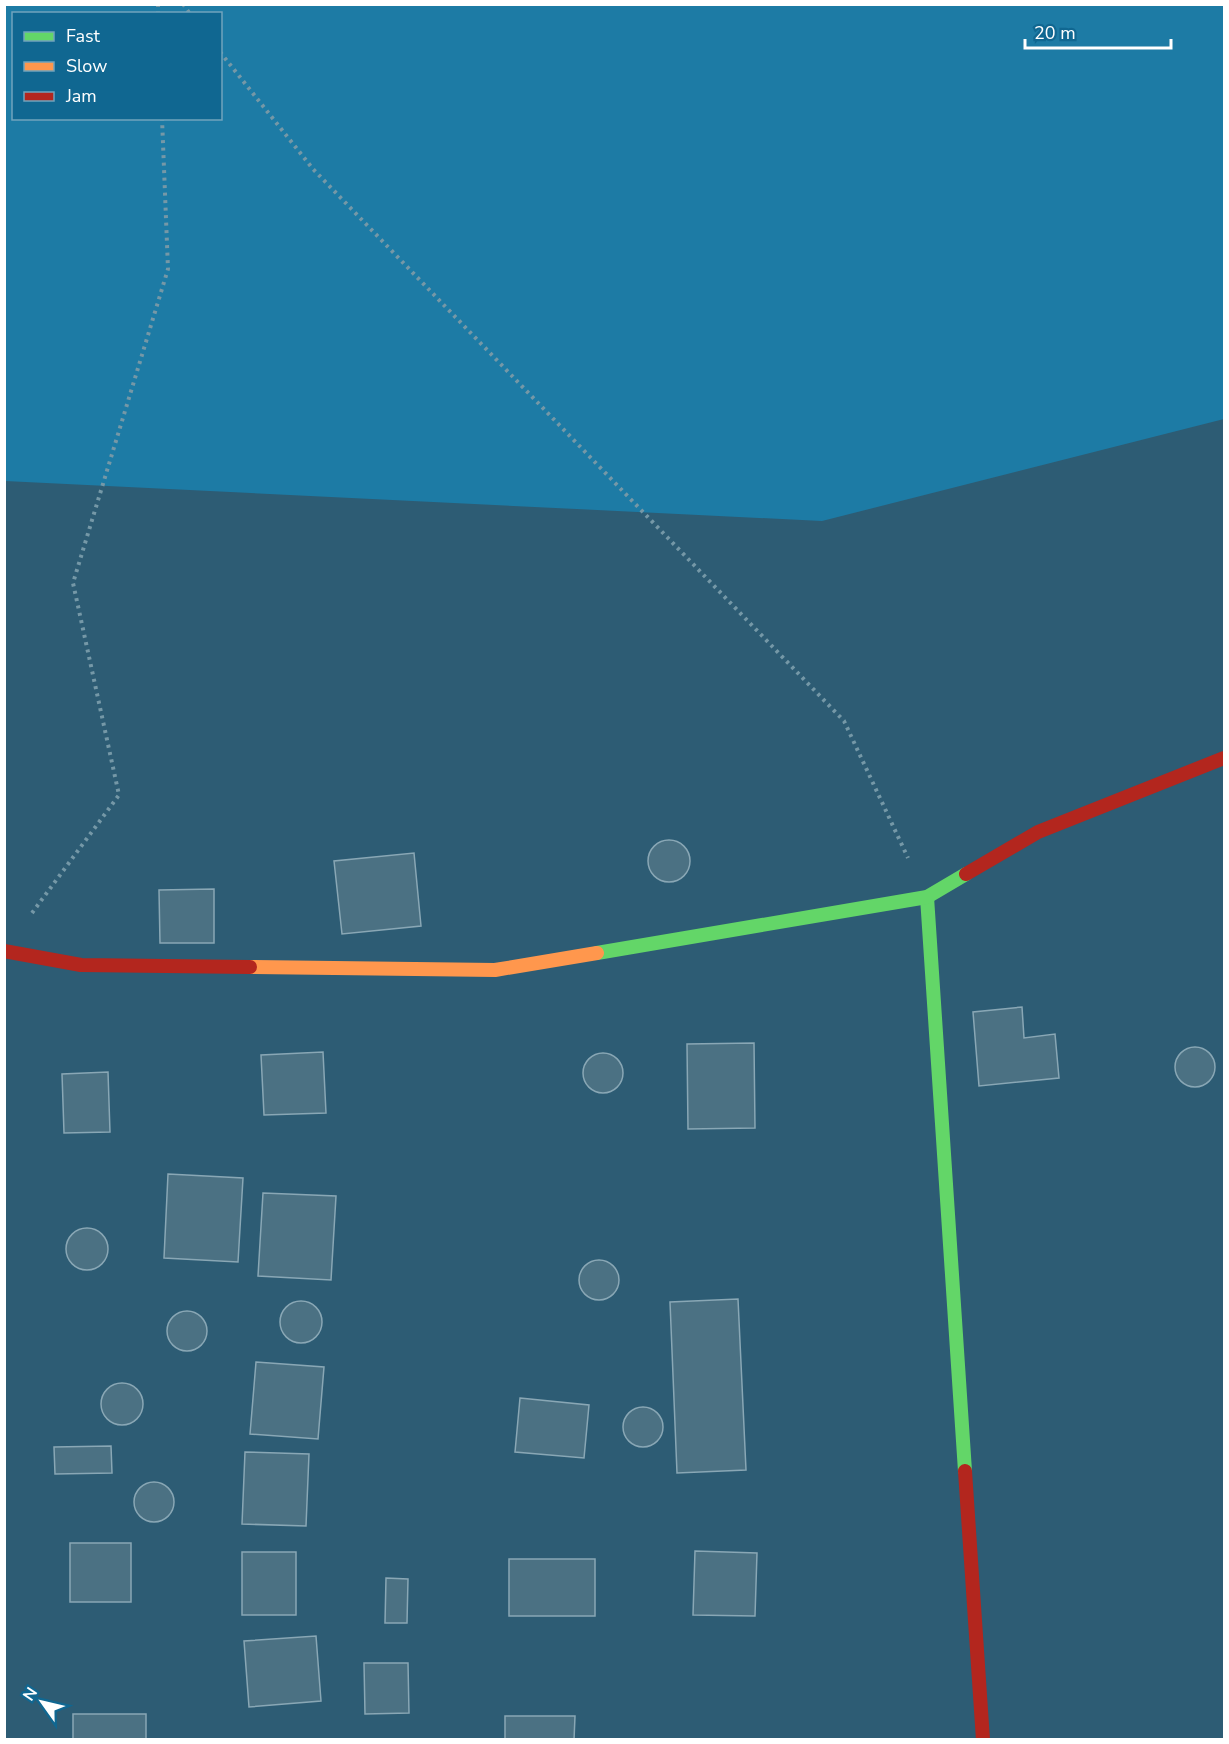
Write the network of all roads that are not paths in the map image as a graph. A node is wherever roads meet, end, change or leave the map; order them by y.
1 (1224, 758) edge
2 (927, 897) junction
3 (4, 951) edge
4 (983, 1740) edge

1 - 2 street
2 - 3 street
2 - 4 street

